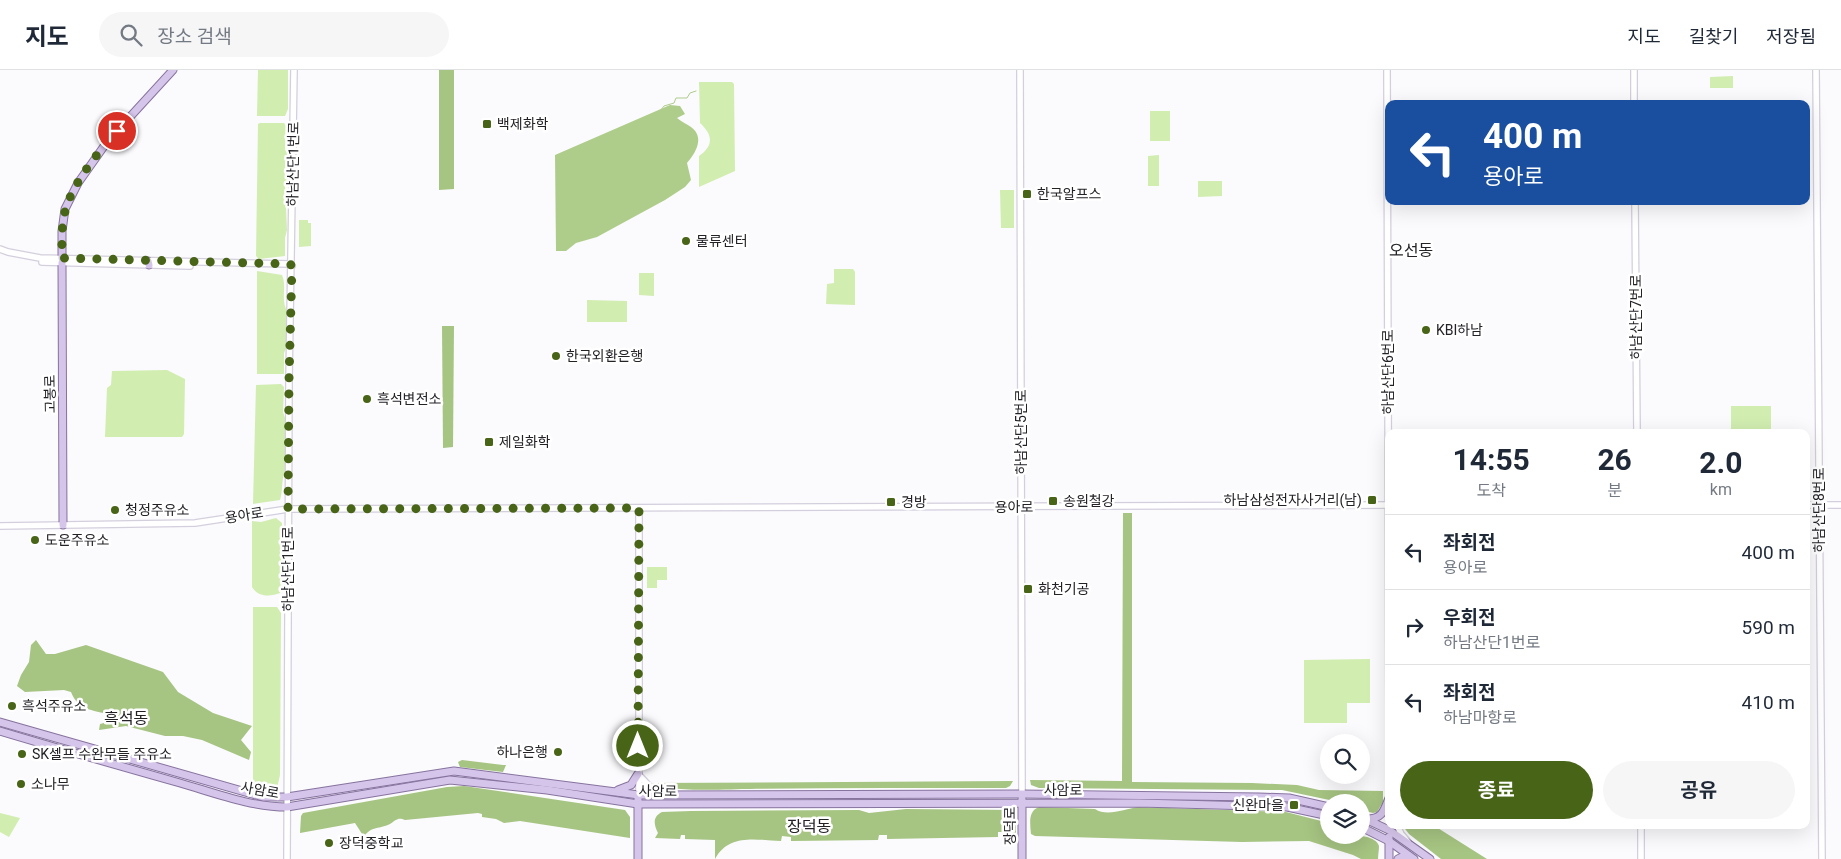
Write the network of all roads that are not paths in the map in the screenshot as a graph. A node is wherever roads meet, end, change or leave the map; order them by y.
1 (173, 70) edge
2 (294, 70) edge
3 (1020, 70) edge
4 (1387, 70) edge
5 (1634, 70) edge
6 (1816, 70) edge
7 (1387, 100) edge
8 (1634, 100) edge
9 (1387, 205) edge
10 (1635, 205) edge
11 (0, 251) edge
12 (62, 260) junction
13 (292, 266) junction
14 (1388, 429) edge
15 (1637, 429) edge
16 (1810, 505) edge
17 (1819, 505) junction
18 (1841, 505) edge
19 (1385, 506) edge
20 (1021, 507) junction
21 (639, 508) junction
22 (288, 509) junction
23 (63, 525) junction
24 (0, 526) edge
25 (0, 722) edge
26 (0, 731) edge
27 (638, 774) junction
28 (613, 791) junction
29 (1022, 794) junction
30 (639, 795) junction
31 (668, 795) junction
32 (287, 797) junction
33 (1022, 802) junction
34 (638, 804) junction
35 (1320, 805) edge
36 (287, 807) junction
37 (1385, 808) edge
38 (1320, 814) edge
39 (1370, 819) edge
40 (1370, 820) edge
41 (1385, 826) edge
42 (1389, 829) edge
43 (1391, 829) edge
44 (1399, 829) edge
45 (1641, 829) edge
46 (1370, 832) edge
47 (1389, 841) junction
48 (1413, 847) junction
49 (286, 859) edge
50 (637, 859) edge
51 (1022, 859) edge
52 (1389, 859) edge
53 (1398, 859) edge
54 (1410, 859) edge
55 (1414, 859) edge
56 (1430, 859) edge
57 (1641, 859) edge
58 (1822, 859) edge

1 - 12 main road, 고봉로
2 - 13 street, 하남산단1번로
3 - 20 street, 하남산단5번로
4 - 7 street, 하남산단6번로
5 - 8 street
6 - 17 street, 하남산단8번로
9 - 14 street, 하남산단6번로
10 - 15 street, 하남산단7번로
11 - 12 street
12 - 13 street
12 - 23 main road, 고봉로
13 - 22 street, 하남산단1번로
16 - 17 street
17 - 18 street
17 - 58 street, 하남산단8번로
19 - 20 street, 용아로
20 - 21 street, 용아로
20 - 29 street, 하남산단5번로
21 - 22 street, 용아로
21 - 27 street
22 - 23 street, 용아로
22 - 32 street, 하남산단1번로
23 - 24 street, 용아로
25 - 32 main road, 사암로
26 - 36 main road, 사암로
27 - 28 main road
27 - 30 street
27 - 31 street
28 - 30 main road, 사암로
28 - 32 main road, 사암로
29 - 31 main road, 사암로
29 - 33 main road, 장덕로
29 - 35 main road, 사암로
30 - 31 main road, 사암로
30 - 34 main road
32 - 36 street, 하남산단1번로
33 - 34 main road, 사암로
33 - 38 main road, 사암로
33 - 51 main road, 장덕로
34 - 36 main road, 사암로
34 - 50 main road
36 - 49 street, 하남산단1번로
37 - 39 main road
40 - 41 main road
42 - 47 main road
43 - 48 main road
44 - 48 street
45 - 57 street
46 - 47 main road
47 - 52 main road
47 - 55 main road
48 - 56 main road
53 - 54 main road

